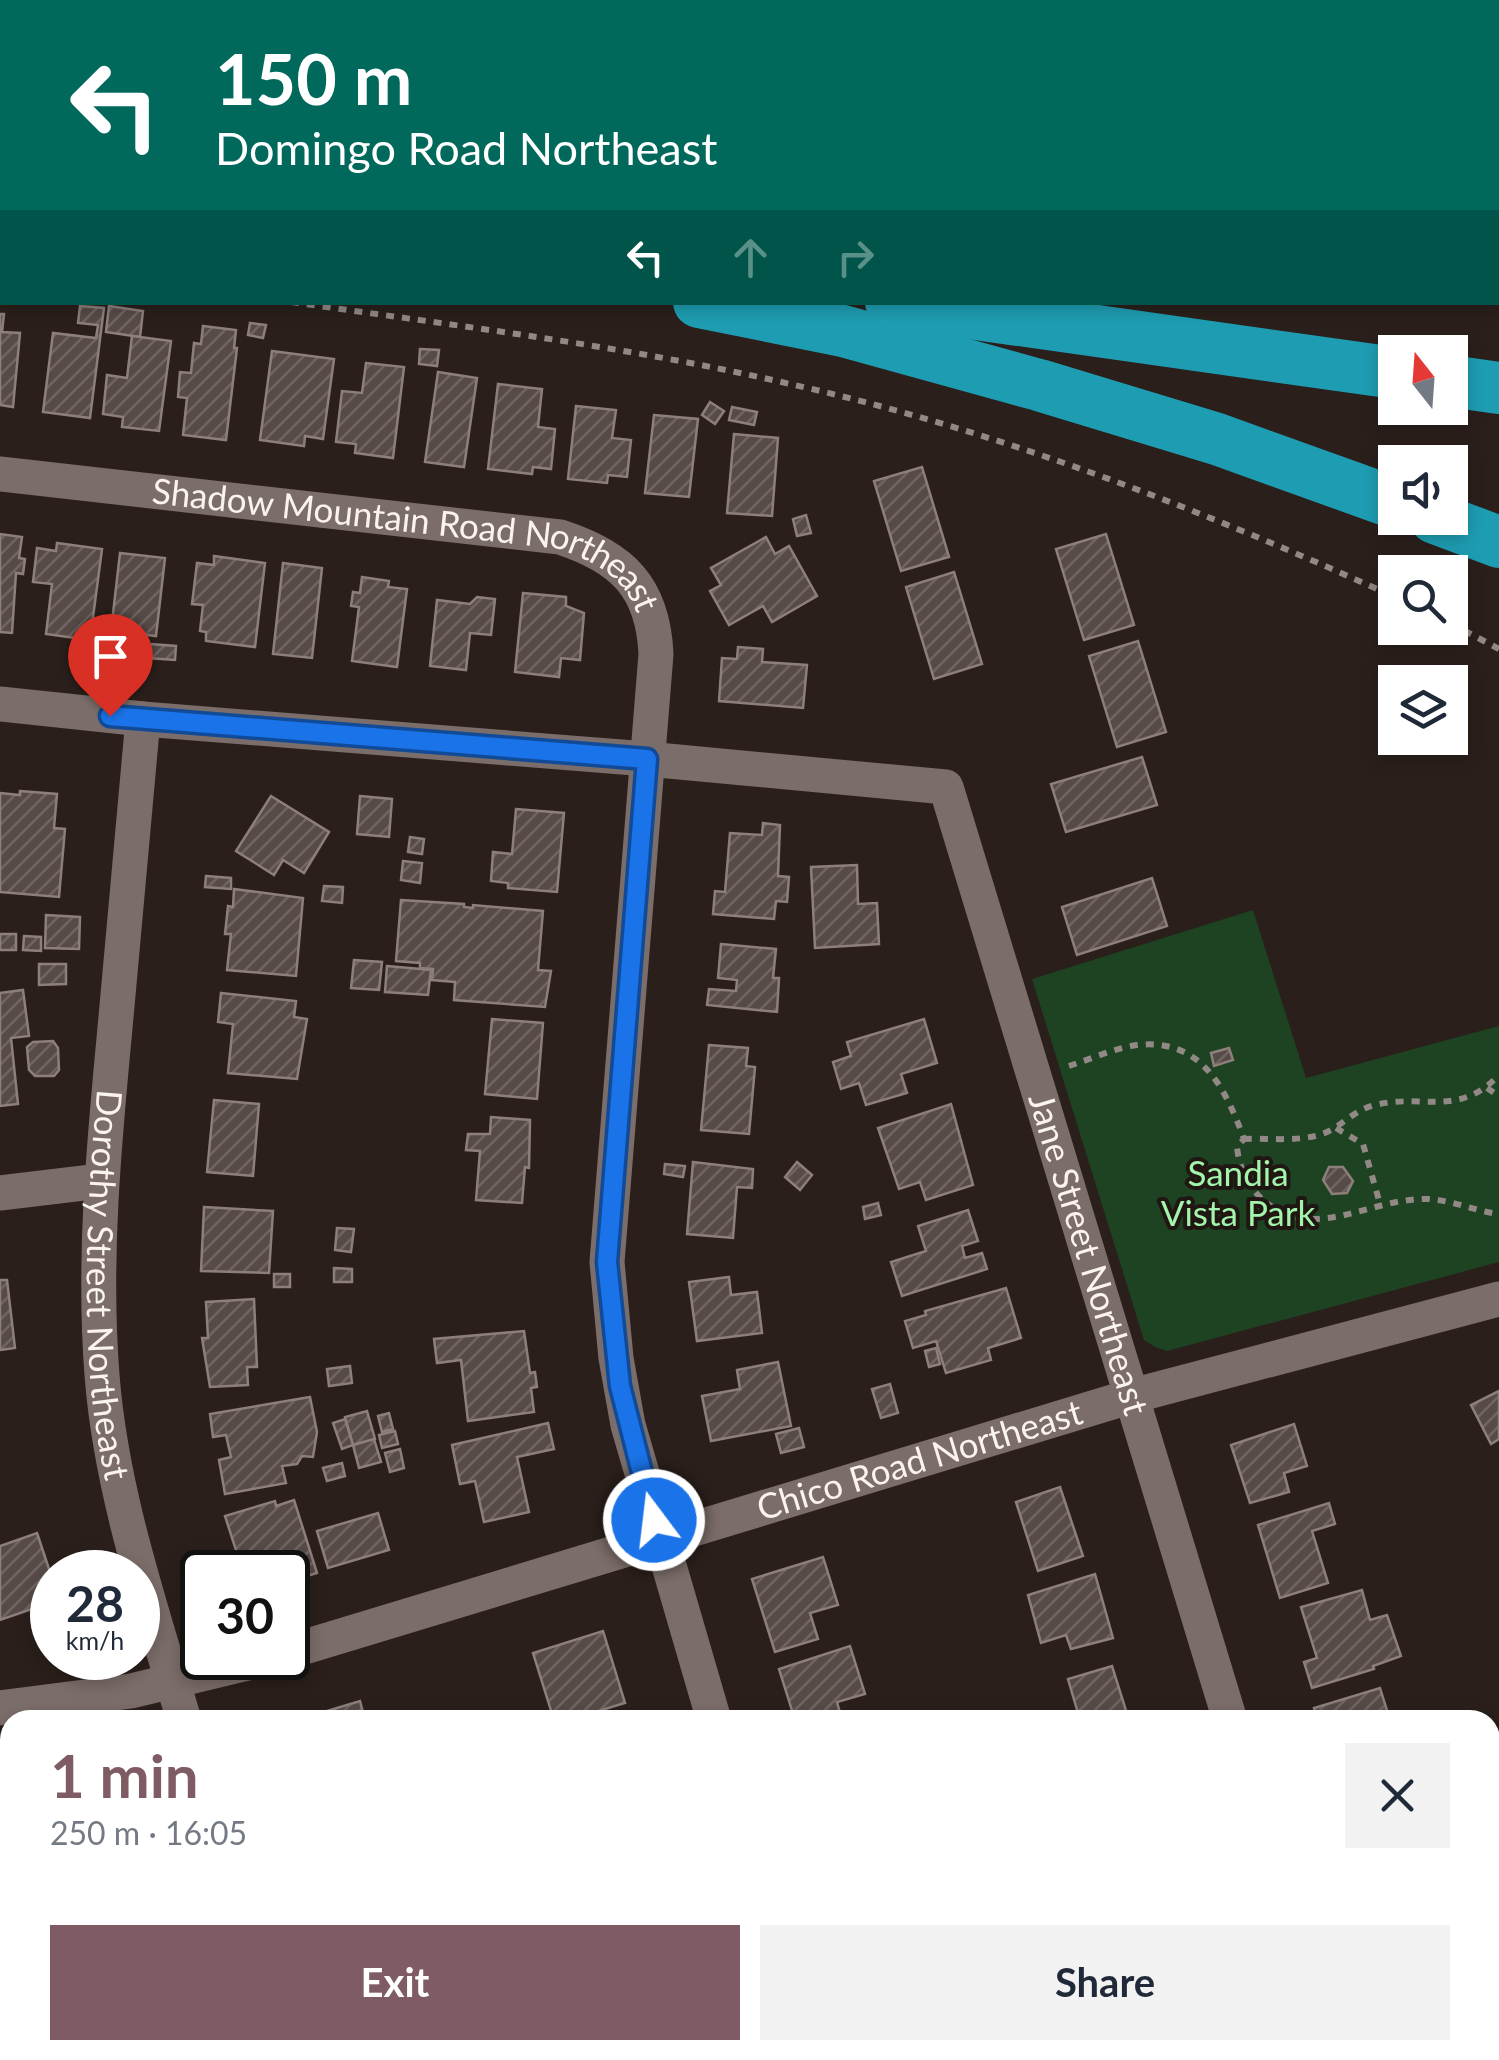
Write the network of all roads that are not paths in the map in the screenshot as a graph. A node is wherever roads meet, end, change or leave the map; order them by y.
1 (714, 305) edge
2 (912, 305) edge
3 (1378, 371) edge
4 (1468, 384) edge
5 (1499, 388) edge
6 (0, 474) edge
7 (1378, 497) edge
8 (1468, 531) edge
9 (1499, 542) edge
10 (0, 704) edge
11 (143, 719) junction
12 (647, 759) junction
13 (100, 1181) junction
14 (0, 1193) edge
15 (1499, 1298) edge
16 (1132, 1396) junction
17 (660, 1542) junction
18 (310, 1645) edge
19 (181, 1680) edge
20 (173, 1682) junction
21 (0, 1708) edge
22 (181, 1710) edge
23 (711, 1710) edge
24 (1227, 1710) edge

1 - 7 highway
2 - 3 highway
4 - 5 highway
6 - 12 street, Shadow Mountain Road Northeast
8 - 9 highway
10 - 11 street
11 - 12 street
11 - 13 street, Dorothy Street Northeast
12 - 16 street, Jane Street Northeast
12 - 17 street, Shadow Mountain Road Northeast
13 - 14 street
13 - 20 street, Dorothy Street Northeast
15 - 16 street, Chico Road Northeast
16 - 17 street, Chico Road Northeast
16 - 24 street, Jane Street Northeast
17 - 18 street, Chico Road Northeast
17 - 23 street, Shadow Mountain Road Northeast
19 - 20 street
20 - 21 street
20 - 22 street, Dorothy Street Northeast

